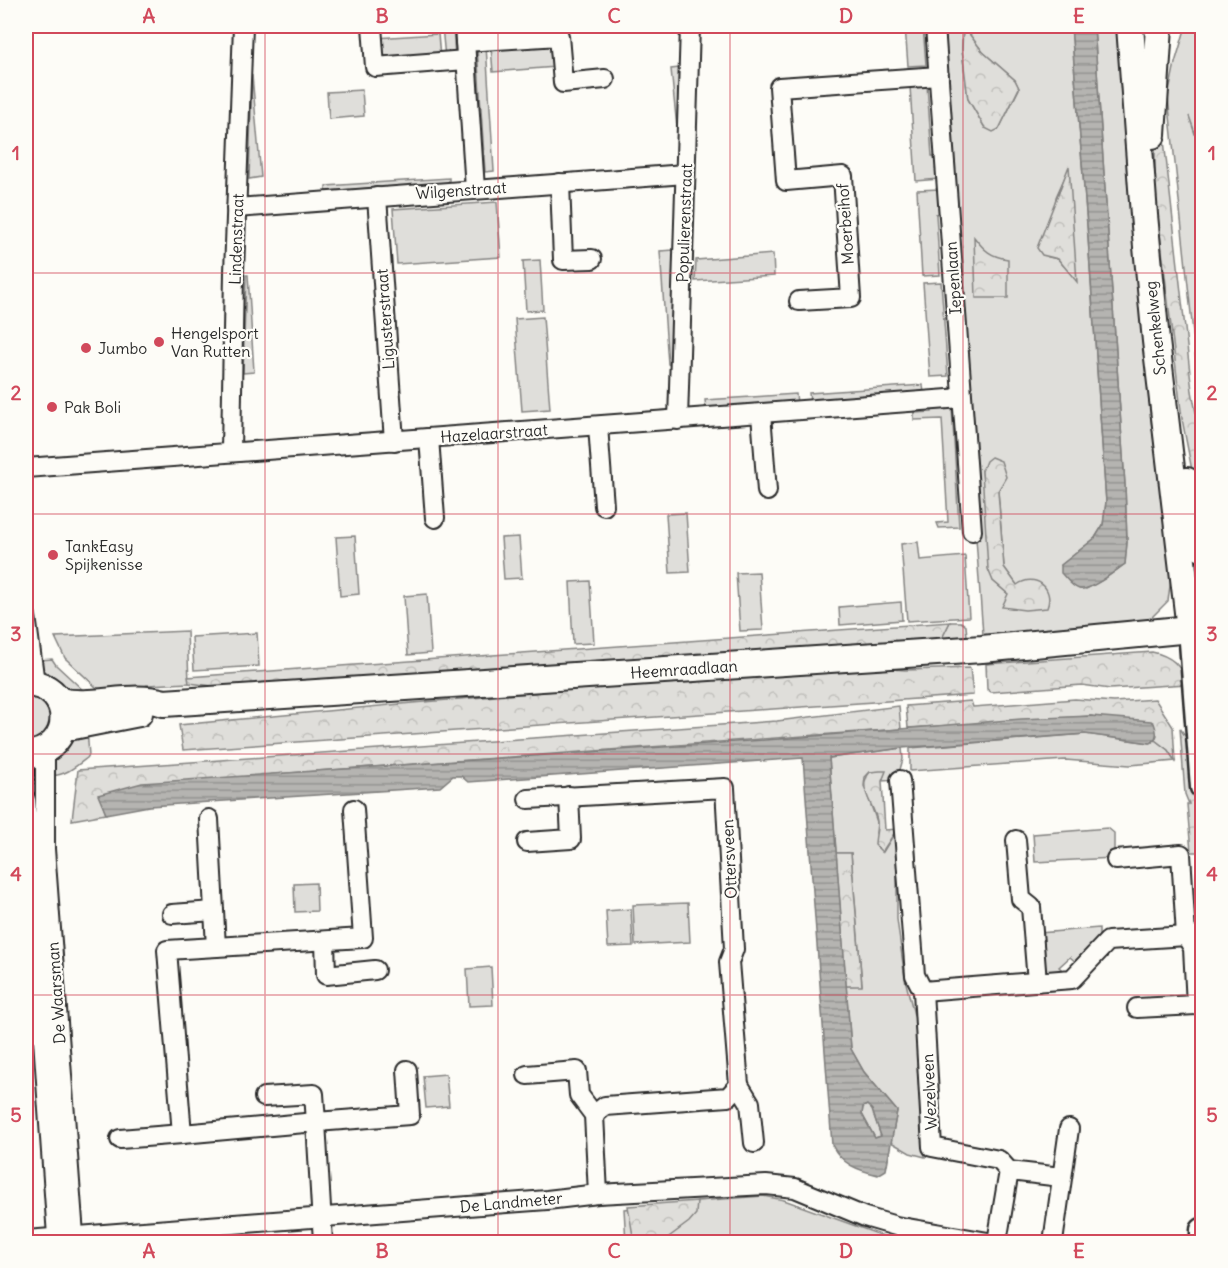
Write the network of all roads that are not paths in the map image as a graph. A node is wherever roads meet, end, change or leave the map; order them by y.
1 (243, 26) edge
2 (372, 26) edge
3 (690, 26) edge
4 (935, 26) edge
5 (1130, 26) edge
6 (1159, 26) edge
7 (465, 43) edge
8 (939, 76) junction
9 (605, 79) dead end
10 (685, 174) junction
11 (560, 183) junction
12 (475, 189) junction
13 (376, 197) junction
14 (236, 208) junction
15 (592, 258) dead end
16 (799, 301) dead end
17 (962, 398) junction
18 (762, 414) junction
19 (678, 420) junction
20 (598, 426) junction
21 (429, 438) junction
22 (394, 441) junction
23 (231, 452) junction
24 (26, 468) edge
25 (767, 491) dead end
26 (604, 506) dead end
27 (435, 519) dead end
28 (972, 531) dead end
29 (1203, 548) edge
30 (26, 616) edge
31 (1199, 629) edge
32 (30, 683) edge
33 (59, 701) junction
34 (164, 703) junction
35 (63, 728) junction
36 (35, 753) edge
37 (900, 780) dead end
38 (1203, 787) edge
39 (569, 796) junction
40 (528, 799) dead end
41 (26, 800) edge
42 (354, 809) dead end
43 (209, 819) dead end
44 (1016, 840) dead end
45 (526, 842) dead end
46 (1116, 860) dead end
47 (214, 911) junction
48 (172, 914) dead end
49 (1194, 935) edge
50 (325, 941) junction
51 (216, 947) junction
52 (375, 970) dead end
53 (1037, 982) junction
54 (923, 991) junction
55 (1137, 1008) dead end
56 (407, 1070) dead end
57 (527, 1075) dead end
58 (739, 1085) junction
59 (264, 1097) dead end
60 (594, 1115) junction
61 (316, 1122) junction
62 (1070, 1130) dead end
63 (182, 1134) junction
64 (120, 1138) dead end
65 (754, 1143) dead end
66 (1009, 1171) junction
67 (1061, 1177) junction
68 (598, 1194) junction
69 (321, 1217) junction
70 (1203, 1230) edge
71 (65, 1235) junction
72 (26, 1240) edge
73 (322, 1242) edge
74 (988, 1242) edge
75 (997, 1242) edge
76 (1053, 1242) edge
77 (1202, 1242) edge

1 - 14 street, Lindenstraat
2 - 7 street
3 - 10 street, Populierenstraat
4 - 8 street, Iepenlaan
5 - 31 main road, Schenkelweg
6 - 29 main road, Schenkelweg
7 - 9 street
7 - 12 street
8 - 16 street, Moerbeihof
8 - 17 street, Iepenlaan
10 - 11 street, Wilgenstraat
10 - 19 street, Populierenstraat
11 - 12 street, Wilgenstraat
11 - 15 street
12 - 13 street, Wilgenstraat
13 - 14 street, Wilgenstraat
13 - 22 street, Ligusterstraat
14 - 23 street, Lindenstraat
17 - 18 street, Hazelaarstraat
17 - 28 street, Iepenlaan
18 - 19 street, Hazelaarstraat
18 - 25 street
19 - 20 street, Hazelaarstraat
20 - 21 street, Hazelaarstraat
20 - 26 street
21 - 22 street, Hazelaarstraat
21 - 27 street
22 - 23 street, Hazelaarstraat
23 - 24 street, Hazelaarstraat
30 - 32 street
31 - 34 main road, Heemraadlaan
31 - 38 street
32 - 33 main road
33 - 34 main road, Heemraadlaan
33 - 35 main road
34 - 35 main road, Heemraadlaan
35 - 36 main road
36 - 71 street, De Waarsman
37 - 54 street, Wezelveen
39 - 40 street, Ottersveen
39 - 45 street
39 - 58 street, Ottersveen
41 - 71 street, De Waarsman
42 - 50 street
43 - 47 street
44 - 53 street
46 - 49 street
47 - 48 street
47 - 51 street
49 - 53 street
49 - 55 street
50 - 51 street
50 - 52 street
51 - 63 street
53 - 54 street
54 - 66 street, Wezelveen
56 - 61 street
57 - 60 street
58 - 60 street
58 - 65 street, Ottersveen
59 - 61 street
60 - 68 street
61 - 63 street
61 - 69 street
62 - 67 street
63 - 64 street
66 - 67 street, Wezelveen
66 - 75 street
67 - 76 street
68 - 69 street, De Landmeter
68 - 74 street, De Landmeter
69 - 71 street, De Landmeter
69 - 73 street
70 - 77 street
71 - 72 street, De Landmeter

